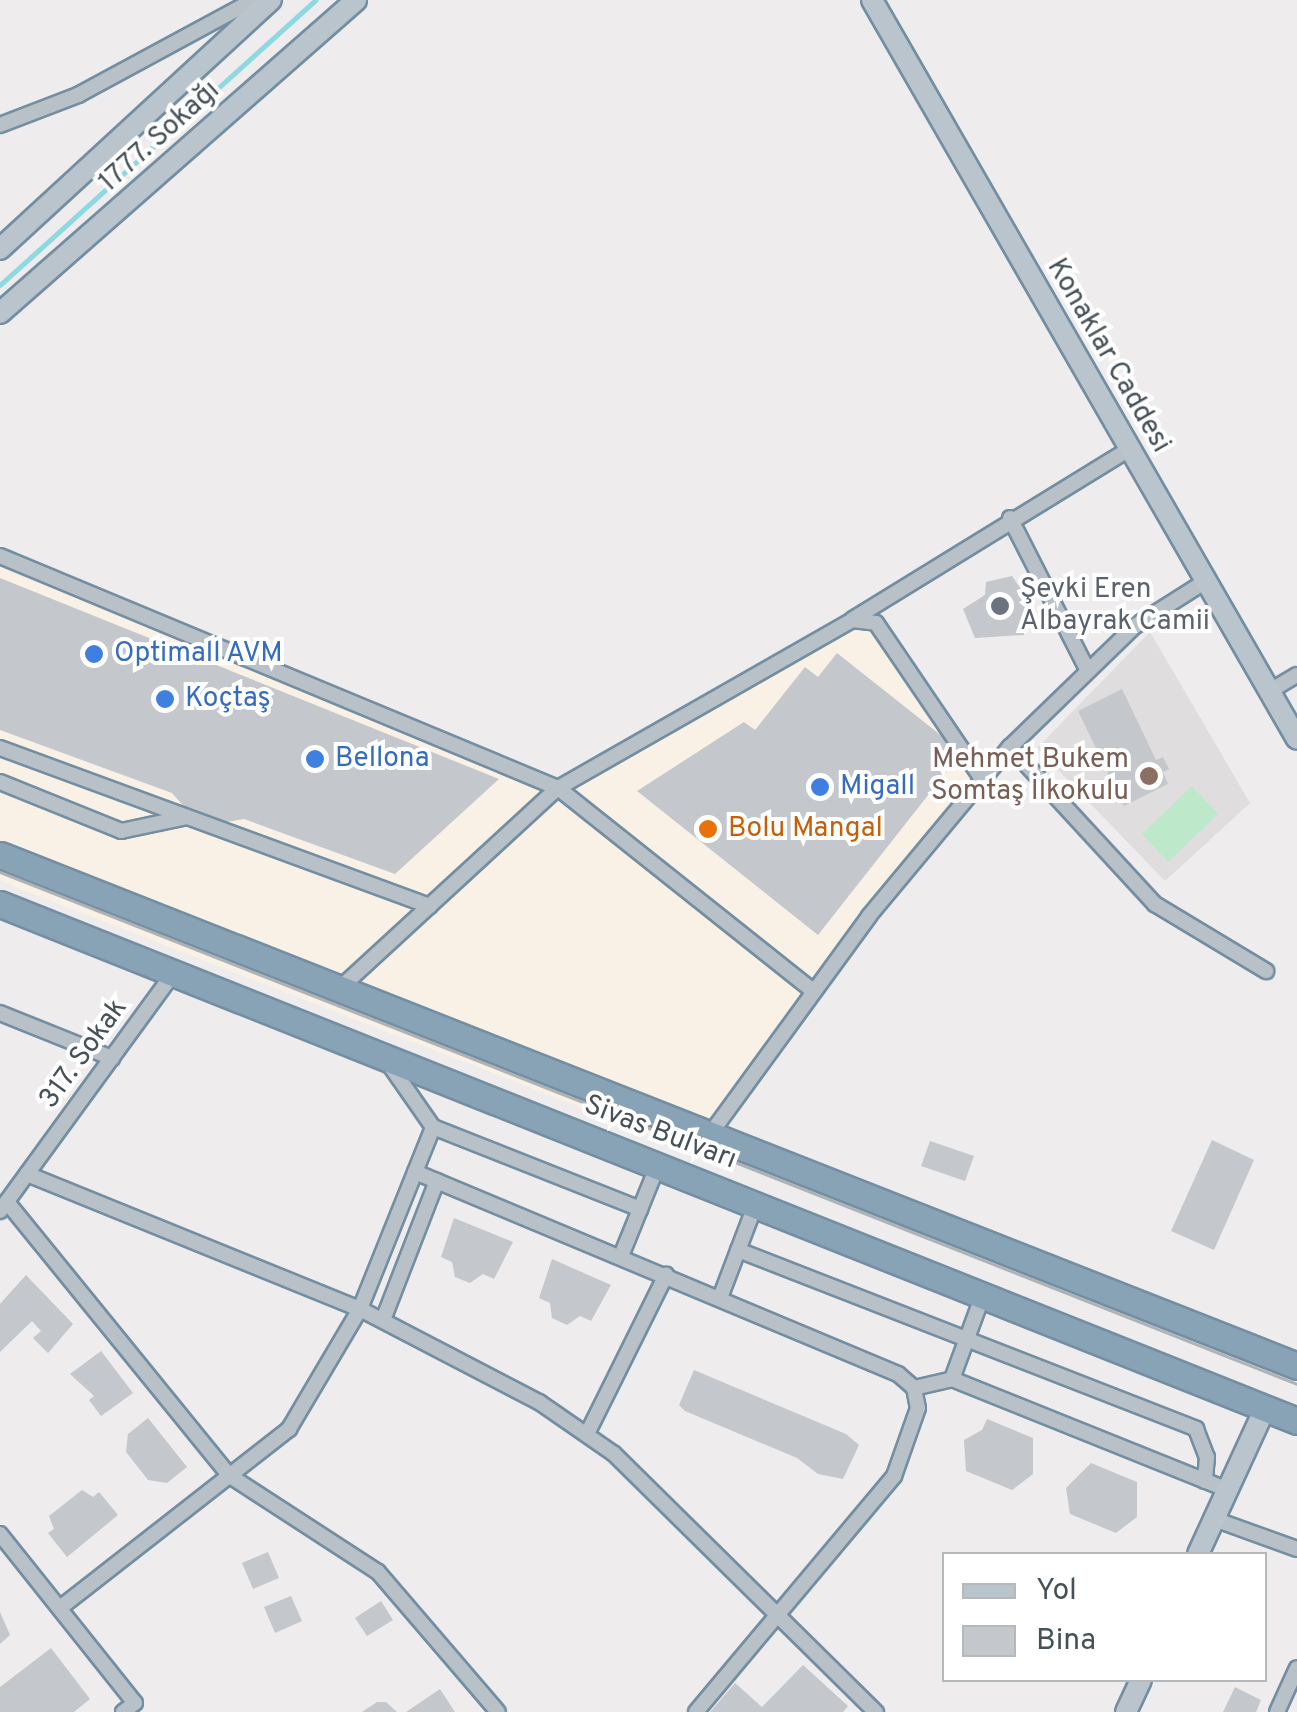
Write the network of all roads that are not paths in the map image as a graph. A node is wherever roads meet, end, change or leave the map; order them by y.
1 (254, 0) edge
2 (270, 0) edge
3 (356, 0) edge
4 (872, 0) edge
5 (0, 125) edge
6 (0, 249) edge
7 (0, 314) edge
8 (1129, 448) junction
9 (1010, 518) junction
10 (0, 556) edge
11 (1206, 581) junction
12 (852, 620) junction
13 (1088, 669) junction
14 (1297, 675) edge
15 (1270, 691) junction
16 (1297, 738) edge
17 (1010, 747) junction
18 (0, 748) edge
19 (982, 779) junction
20 (0, 782) edge
21 (558, 788) junction
22 (187, 817) junction
23 (0, 855) edge
24 (0, 904) edge
25 (430, 906) junction
26 (1266, 971) dead end
27 (173, 974) junction
28 (338, 990) junction
29 (813, 991) junction
30 (0, 1013) edge
31 (112, 1058) junction
32 (386, 1058) junction
33 (433, 1127) junction
34 (711, 1133) junction
35 (658, 1164) junction
36 (414, 1172) junction
37 (27, 1174) junction
38 (437, 1182) junction
39 (756, 1203) junction
40 (3, 1206) edge
41 (640, 1209) junction
42 (738, 1250) junction
43 (620, 1256) junction
44 (666, 1275) junction
45 (984, 1292) junction
46 (720, 1298) junction
47 (360, 1309) junction
48 (383, 1320) junction
49 (967, 1339) junction
50 (1297, 1366) edge
51 (952, 1379) junction
52 (914, 1388) junction
53 (1265, 1408) junction
54 (1297, 1421) edge
55 (586, 1434) junction
56 (230, 1476) junction
57 (1205, 1480) junction
58 (1228, 1490) junction
59 (1214, 1519) junction
60 (0, 1534) edge
61 (1297, 1549) edge
62 (1199, 1552) edge
63 (60, 1608) junction
64 (775, 1618) junction
65 (1297, 1668) edge
66 (1140, 1682) edge
67 (862, 1699) junction
68 (123, 1712) edge
69 (498, 1712) edge
70 (696, 1712) edge
71 (853, 1712) edge
72 (876, 1712) edge
73 (1126, 1712) edge
74 (1277, 1712) edge

1 - 5 street
2 - 6 street, 1777. Sokağı
3 - 7 street, 1777. Sokağı
4 - 8 street, Konaklar Caddesi
8 - 9 street
8 - 11 street, Konaklar Caddesi
9 - 12 street
9 - 13 street
10 - 21 street
11 - 13 street
11 - 15 street, Konaklar Caddesi
12 - 19 street
12 - 21 street
13 - 17 street
14 - 15 street
15 - 16 street, Konaklar Caddesi
17 - 19 street
17 - 26 street
18 - 22 street
19 - 29 street
20 - 22 street
21 - 25 street
21 - 29 street
22 - 25 street
23 - 28 highway, Sivas Bulvarı
24 - 27 highway, Sivas Bulvarı
25 - 28 street
27 - 31 street, 317. Sokak
27 - 32 highway, Sivas Bulvarı
28 - 34 highway, Sivas Bulvarı
29 - 34 street
30 - 31 street
31 - 37 street, 317. Sokak
32 - 33 street
32 - 35 highway, Sivas Bulvarı
33 - 36 street
33 - 41 street
34 - 50 highway, Sivas Bulvarı
35 - 39 highway, Sivas Bulvarı
35 - 41 street
36 - 38 street
36 - 47 street
37 - 40 street, 317. Sokak
37 - 47 street
38 - 43 street
38 - 48 street
39 - 42 street
39 - 45 highway, Sivas Bulvarı
40 - 56 street
41 - 43 street
42 - 46 street
42 - 49 street
43 - 44 street
44 - 46 street
44 - 55 street
45 - 49 street
45 - 53 highway, Sivas Bulvarı
46 - 52 street
47 - 48 street
47 - 56 street
48 - 55 street
49 - 51 street
49 - 57 street
51 - 52 street
51 - 57 street
52 - 64 street
53 - 54 highway, Sivas Bulvarı
53 - 58 street
55 - 64 street
56 - 63 street
56 - 69 street
57 - 58 street
58 - 59 street
59 - 61 street
59 - 62 street
60 - 63 street
63 - 68 street
64 - 67 street
64 - 70 street
65 - 74 street
66 - 73 street
67 - 71 street
67 - 72 street

